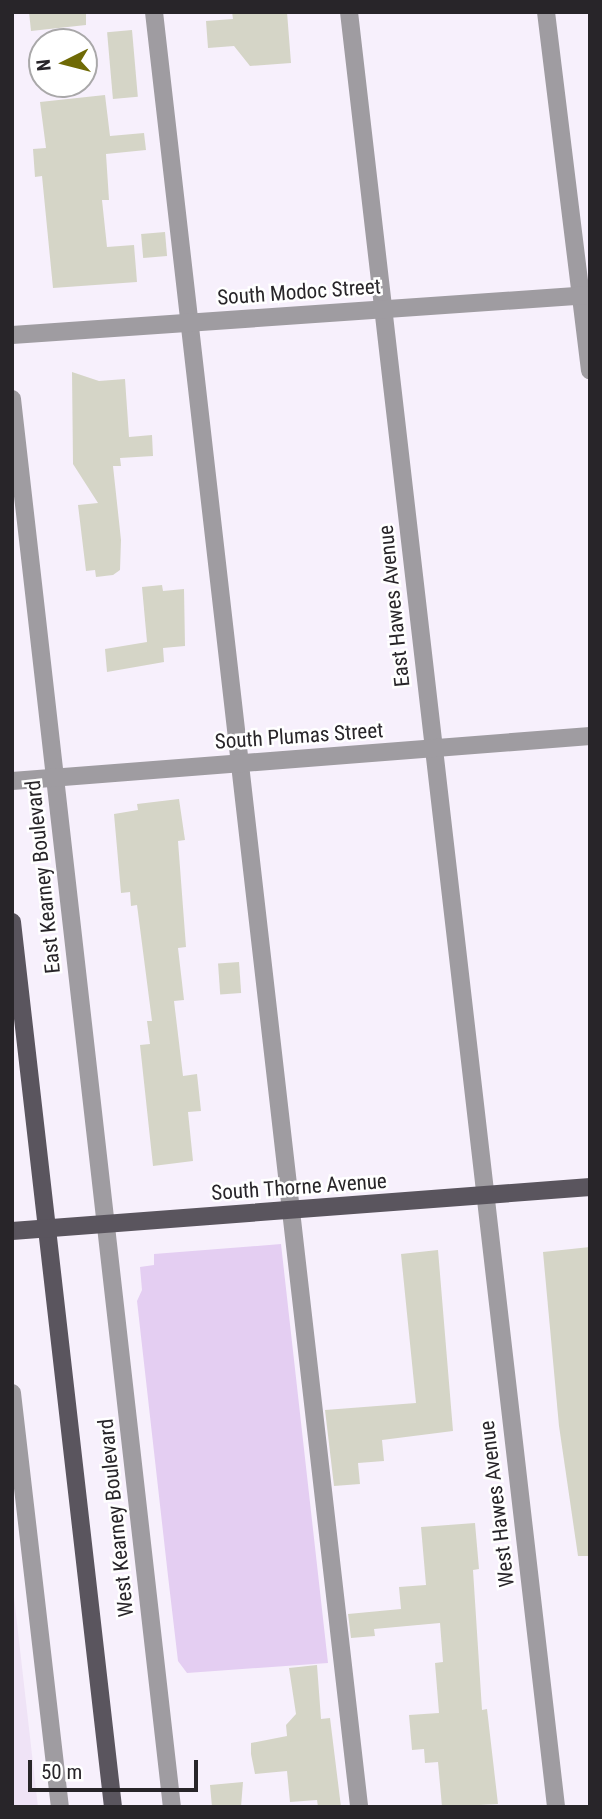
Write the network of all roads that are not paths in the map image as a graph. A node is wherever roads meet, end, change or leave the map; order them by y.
1 (154, 12) edge
2 (349, 12) edge
3 (546, 12) edge
4 (585, 295) edge
5 (383, 309) junction
6 (191, 323) junction
7 (12, 335) edge
8 (590, 370) edge
9 (12, 399) edge
10 (590, 736) edge
11 (433, 749) junction
12 (238, 764) junction
13 (55, 778) junction
14 (12, 781) edge
15 (12, 922) edge
16 (590, 1188) edge
17 (484, 1195) junction
18 (292, 1210) junction
19 (106, 1224) junction
20 (48, 1228) junction
21 (12, 1231) edge
22 (12, 1393) edge
23 (60, 1807) edge
24 (113, 1807) edge
25 (172, 1807) edge
26 (359, 1807) edge
27 (556, 1807) edge

1 - 6 street
2 - 5 street, East Hawes Avenue
3 - 4 street
4 - 5 street, South Modoc Street
4 - 8 street
5 - 6 street, South Modoc Street
5 - 11 street, East Hawes Avenue
6 - 7 street, South Modoc Street
6 - 12 street
9 - 13 street, East Kearney Boulevard
10 - 11 street, South Plumas Street
11 - 12 street, South Plumas Street
11 - 17 street, East Hawes Avenue
12 - 13 street, South Plumas Street
12 - 18 street
13 - 14 street, South Plumas Street
13 - 19 street, East Kearney Boulevard
15 - 20 main road, East Kearney Boulevard
16 - 17 main road, South Thorne Avenue
17 - 18 main road, South Thorne Avenue
17 - 27 street, West Hawes Avenue
18 - 19 main road, South Thorne Avenue
18 - 26 street
19 - 20 main road, South Thorne Avenue
19 - 25 street, West Kearney Boulevard
20 - 21 main road, South Thorne Avenue
20 - 24 main road, West Kearney Boulevard
22 - 23 street

